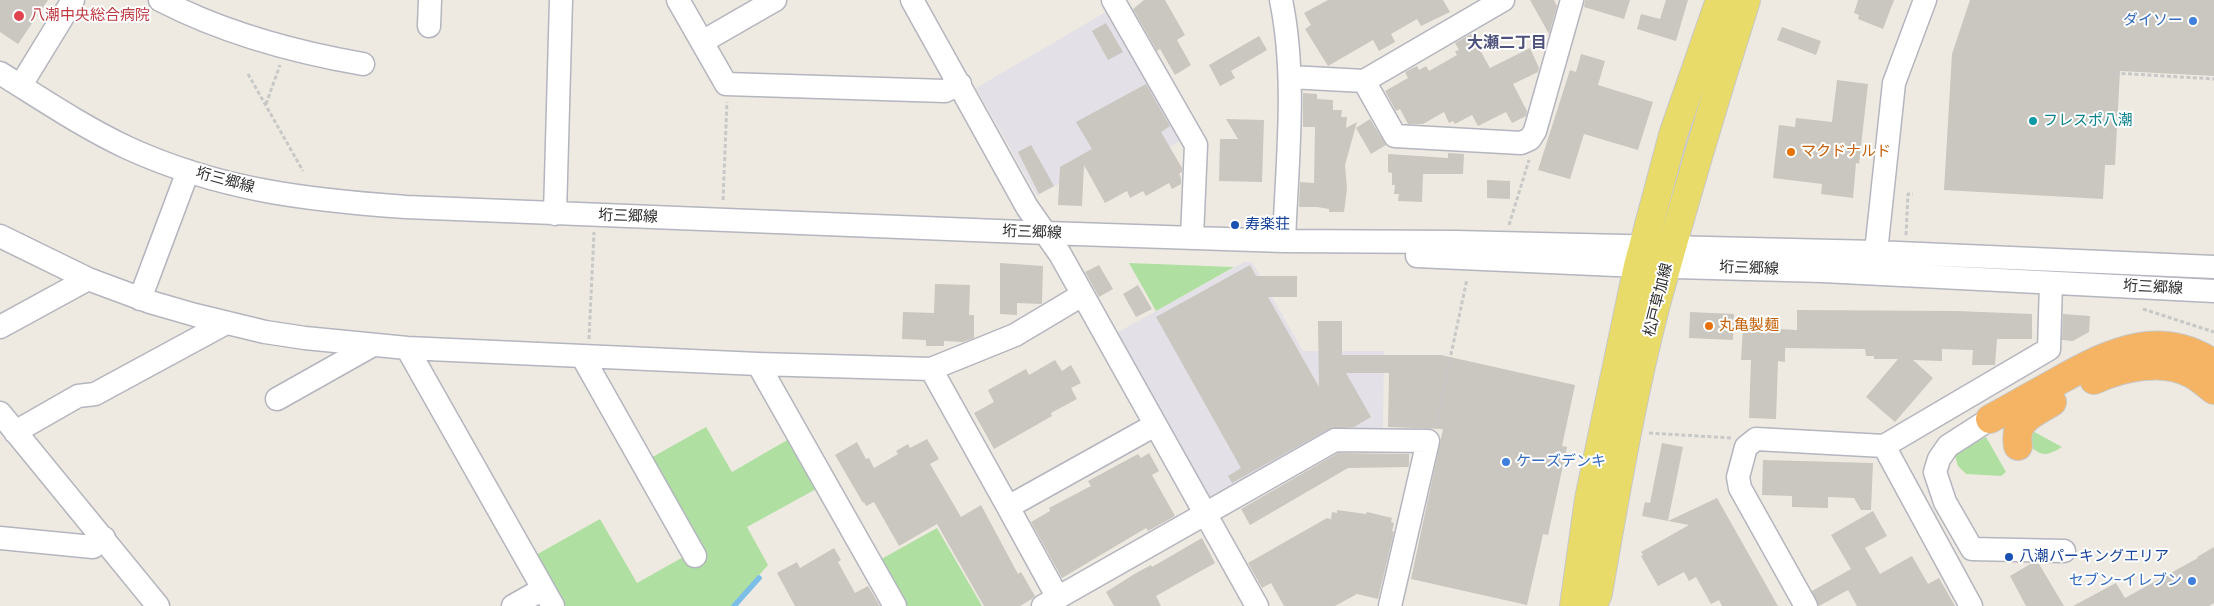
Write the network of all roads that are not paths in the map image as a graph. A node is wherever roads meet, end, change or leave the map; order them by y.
1 (73, 0) edge
2 (160, 0) edge
3 (430, 0) edge
4 (561, 0) edge
5 (678, 0) edge
6 (775, 0) edge
7 (912, 0) edge
8 (1114, 0) edge
9 (1282, 0) edge
10 (1503, 0) edge
11 (1572, 0) edge
12 (1720, 0) edge
13 (1746, 0) edge
14 (1925, 0) edge
15 (429, 26) dead end
16 (702, 42) junction
17 (363, 64) dead end
18 (0, 73) edge
19 (1290, 76) junction
20 (1364, 81) junction
21 (960, 84) junction
22 (21, 85) junction
23 (188, 171) junction
24 (556, 214) junction
25 (1048, 234) junction
26 (0, 236) edge
27 (1192, 238) junction
28 (1284, 241) junction
29 (1876, 252) junction
30 (1641, 257) junction
31 (1670, 258) junction
32 (2214, 267) edge
33 (88, 279) junction
34 (2051, 283) junction
35 (2214, 291) edge
36 (1082, 295) junction
37 (140, 299) junction
38 (226, 323) junction
39 (0, 327) edge
40 (373, 345) junction
41 (408, 348) junction
42 (585, 356) junction
43 (758, 364) junction
44 (2214, 364) edge
45 (931, 369) junction
46 (2214, 390) edge
47 (277, 399) dead end
48 (0, 413) edge
49 (1990, 420) joint
50 (1155, 425) junction
51 (16, 432) junction
52 (1884, 446) junction
53 (2018, 446) dead end
54 (1008, 507) junction
55 (1205, 514) junction
56 (0, 538) edge
57 (104, 538) junction
58 (2064, 551) dead end
59 (695, 556) dead end
60 (548, 598) edge
61 (1051, 602) edge
62 (158, 606) edge
63 (513, 606) edge
64 (895, 606) edge
65 (1257, 606) edge
66 (1390, 606) edge
67 (1574, 606) edge
68 (1593, 606) edge
69 (1806, 606) edge
70 (1971, 606) edge

1 - 22 street
2 - 17 street
3 - 15 street
4 - 24 street
5 - 16 street
6 - 16 street
7 - 21 street
8 - 27 street
9 - 19 street
10 - 20 street
11 - 20 street
12 - 30 main road, 松戸草加線
13 - 31 main road, 松戸草加線
14 - 29 street
16 - 21 street
18 - 22 street, 垳三郷線
19 - 20 street
19 - 28 street
21 - 25 street
22 - 23 street, 垳三郷線
23 - 24 street, 垳三郷線
23 - 37 street
24 - 25 street, 垳三郷線
25 - 27 street, 垳三郷線
25 - 36 street
26 - 33 street
27 - 28 street, 垳三郷線
28 - 30 street, 垳三郷線
29 - 31 street, 垳三郷線
29 - 32 street, 垳三郷線
30 - 31 street, 垳三郷線
30 - 67 main road, 松戸草加線
31 - 34 street, 垳三郷線
31 - 68 main road, 松戸草加線
33 - 37 street
33 - 39 street
34 - 35 street, 垳三郷線
34 - 52 street
36 - 45 street
36 - 50 street
37 - 38 street
38 - 40 street
38 - 51 street
40 - 41 street
40 - 47 street
41 - 42 street
41 - 60 street
42 - 43 street
42 - 59 street
43 - 45 street
43 - 64 street
44 - 49 highway
45 - 54 street
46 - 53 highway
48 - 51 street
49 - 58 street
50 - 54 street
50 - 55 street
51 - 57 street
52 - 69 street
52 - 70 street
54 - 61 street
55 - 61 street
55 - 65 street
55 - 66 street
56 - 57 street
57 - 62 street
60 - 63 street

